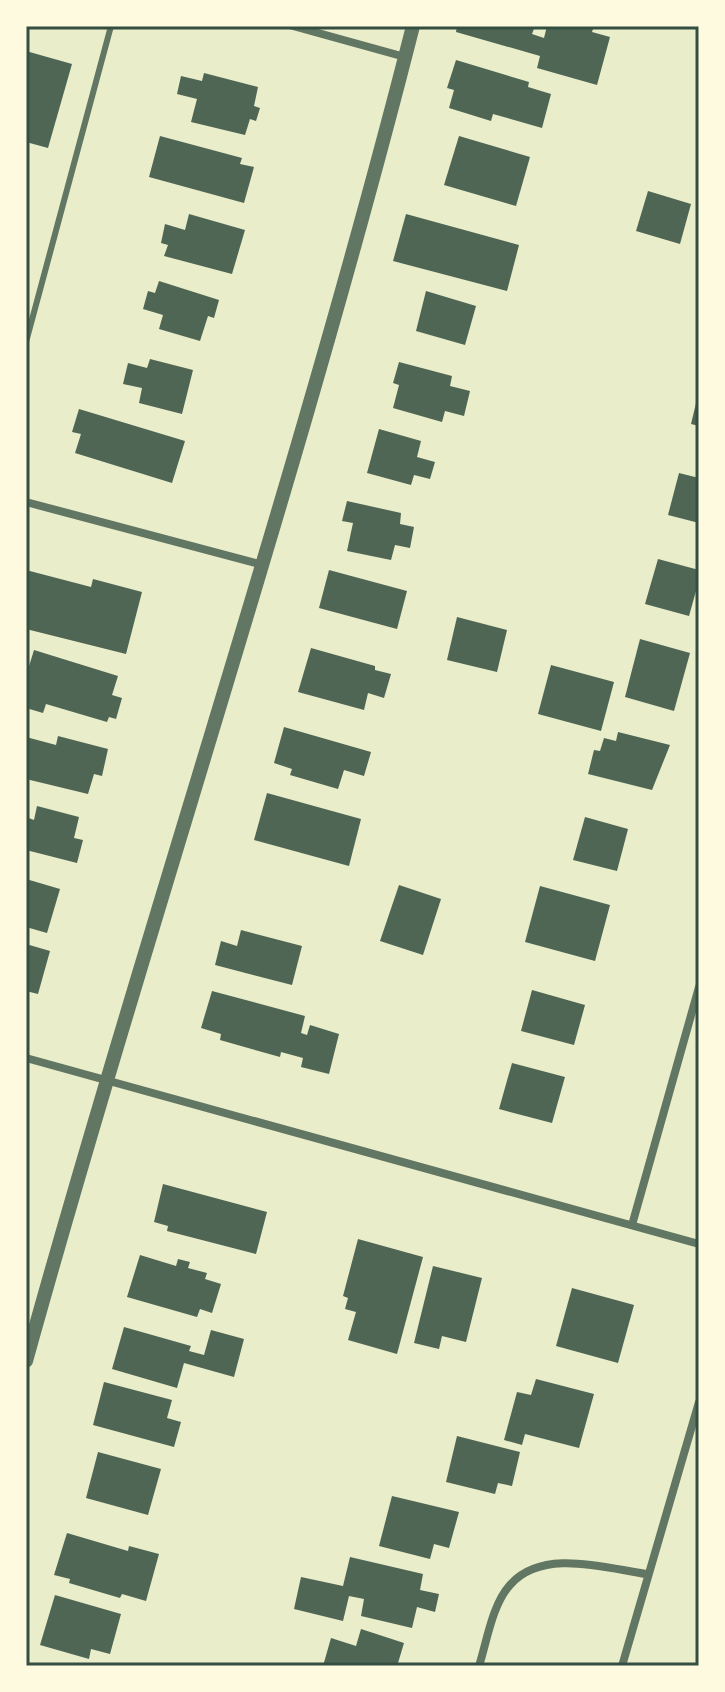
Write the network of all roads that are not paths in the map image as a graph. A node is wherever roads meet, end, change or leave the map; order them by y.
1 (111, 26) edge
2 (293, 26) edge
3 (413, 26) edge
4 (405, 57) junction
5 (26, 342) edge
6 (26, 502) edge
7 (263, 565) junction
8 (699, 987) edge
9 (26, 1058) edge
10 (105, 1079) junction
11 (632, 1225) junction
12 (699, 1244) edge
13 (26, 1361) edge
14 (699, 1402) edge
15 (646, 1574) junction
16 (479, 1666) edge
17 (622, 1666) edge

1 - 5 lane
2 - 4 street
3 - 4 street
4 - 7 street
6 - 7 street
7 - 10 street
8 - 11 street
9 - 10 street
10 - 11 street
10 - 13 street
11 - 12 street
14 - 15 street
15 - 16 street
15 - 17 street

